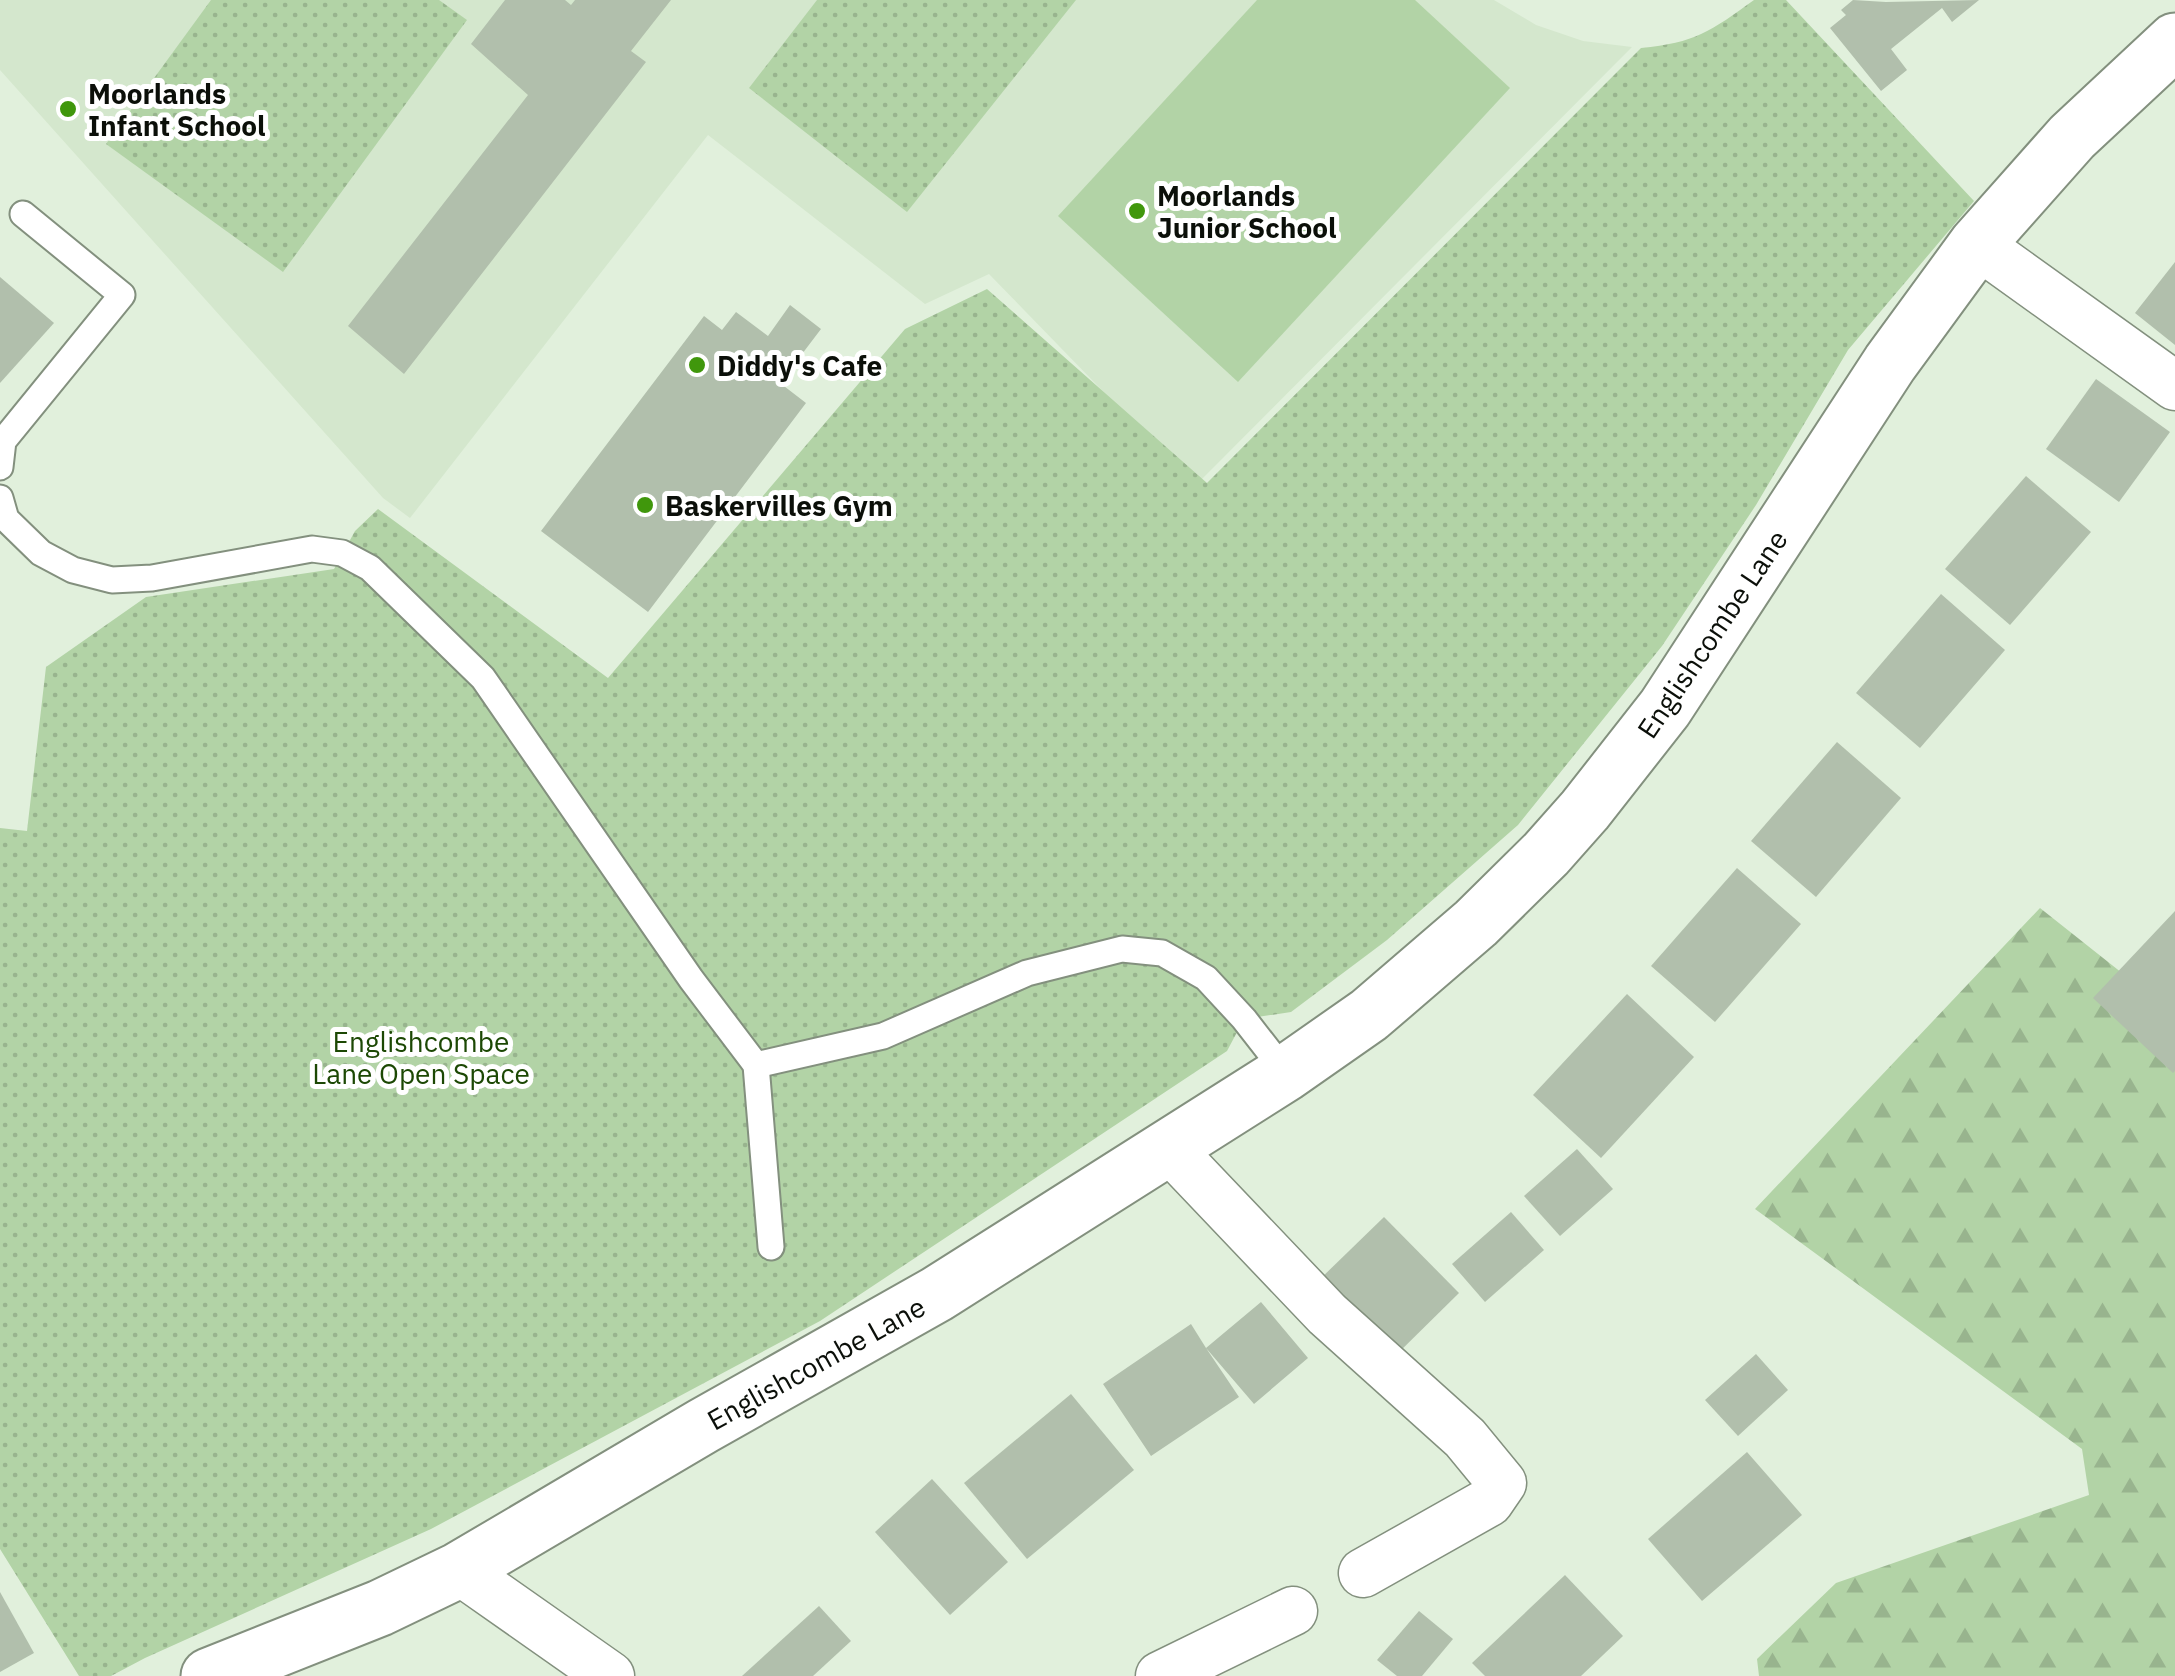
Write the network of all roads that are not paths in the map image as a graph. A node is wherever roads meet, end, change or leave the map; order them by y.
1 (2175, 41) edge
2 (24, 214) dead end
3 (1977, 244) junction
4 (2175, 386) edge
5 (0, 467) edge
6 (0, 498) edge
7 (756, 1065) junction
8 (1286, 1073) junction
9 (1168, 1147) junction
10 (771, 1247) dead end
11 (459, 1570) junction
12 (1363, 1573) dead end
13 (1294, 1611) dead end
14 (210, 1676) edge
15 (610, 1676) edge
16 (1160, 1676) edge

1 - 3 street, Englishcombe Lane
2 - 5 lane
3 - 4 street
3 - 8 street, Englishcombe Lane
6 - 7 lane
7 - 8 lane
7 - 10 lane
8 - 9 street, Englishcombe Lane
9 - 11 street, Englishcombe Lane
9 - 12 street
11 - 14 street, Englishcombe Lane
11 - 15 street
13 - 16 street

